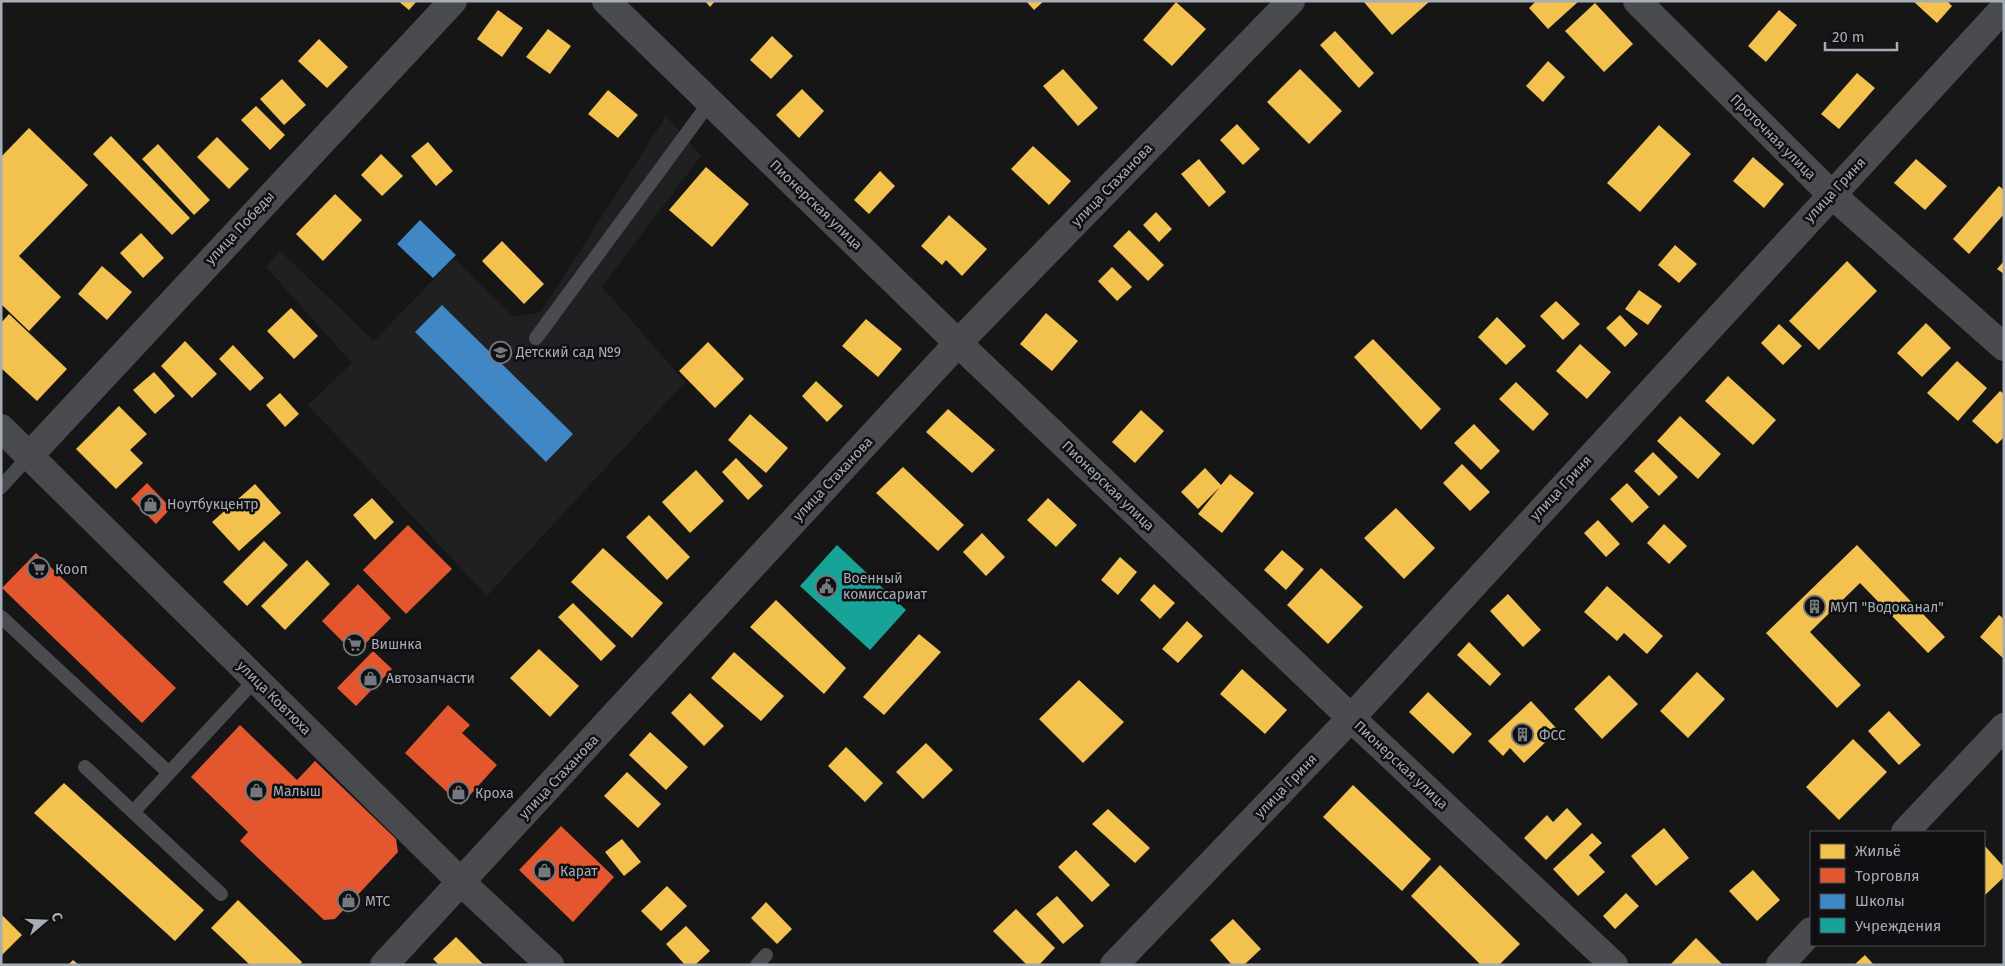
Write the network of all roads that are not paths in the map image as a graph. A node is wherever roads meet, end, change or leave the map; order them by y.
1 (452, 1) edge
2 (606, 1) edge
3 (1292, 1) edge
4 (1637, 1) edge
5 (2004, 8) edge
6 (710, 102) junction
7 (1831, 194) junction
8 (536, 338) dead end
9 (958, 343) junction
10 (2004, 348) edge
11 (1, 428) edge
12 (30, 455) junction
13 (1, 487) edge
14 (1, 617) edge
15 (256, 679) junction
16 (1351, 718) junction
17 (2004, 727) edge
18 (85, 767) dead end
19 (169, 773) junction
20 (133, 812) junction
21 (1905, 831) edge
22 (462, 883) junction
23 (221, 894) dead end
24 (1810, 932) edge
25 (384, 965) edge
26 (550, 965) edge
27 (1114, 965) edge
28 (1614, 965) edge
29 (1780, 965) edge

1 - 12 street, улица Победы
2 - 6 street, Пионерская улица
3 - 9 street, улица Стаханова
4 - 7 street, Проточная улица
5 - 7 street, улица Гриня
6 - 8 lane
6 - 9 street, Пионерская улица
7 - 10 street, Проточная улица
7 - 16 street, улица Гриня
9 - 16 street, Пионерская улица
9 - 22 street, улица Стаханова
11 - 12 main road, улица Ковтюха
12 - 13 lane
12 - 15 main road, улица Ковтюха
14 - 19 lane
15 - 19 lane
15 - 22 main road, улица Ковтюха
16 - 27 street, улица Гриня
16 - 28 street, Пионерская улица
17 - 21 street
18 - 20 lane
19 - 20 lane
20 - 23 lane
22 - 25 street, улица Стаханова
22 - 26 main road, улица Ковтюха
24 - 29 street

